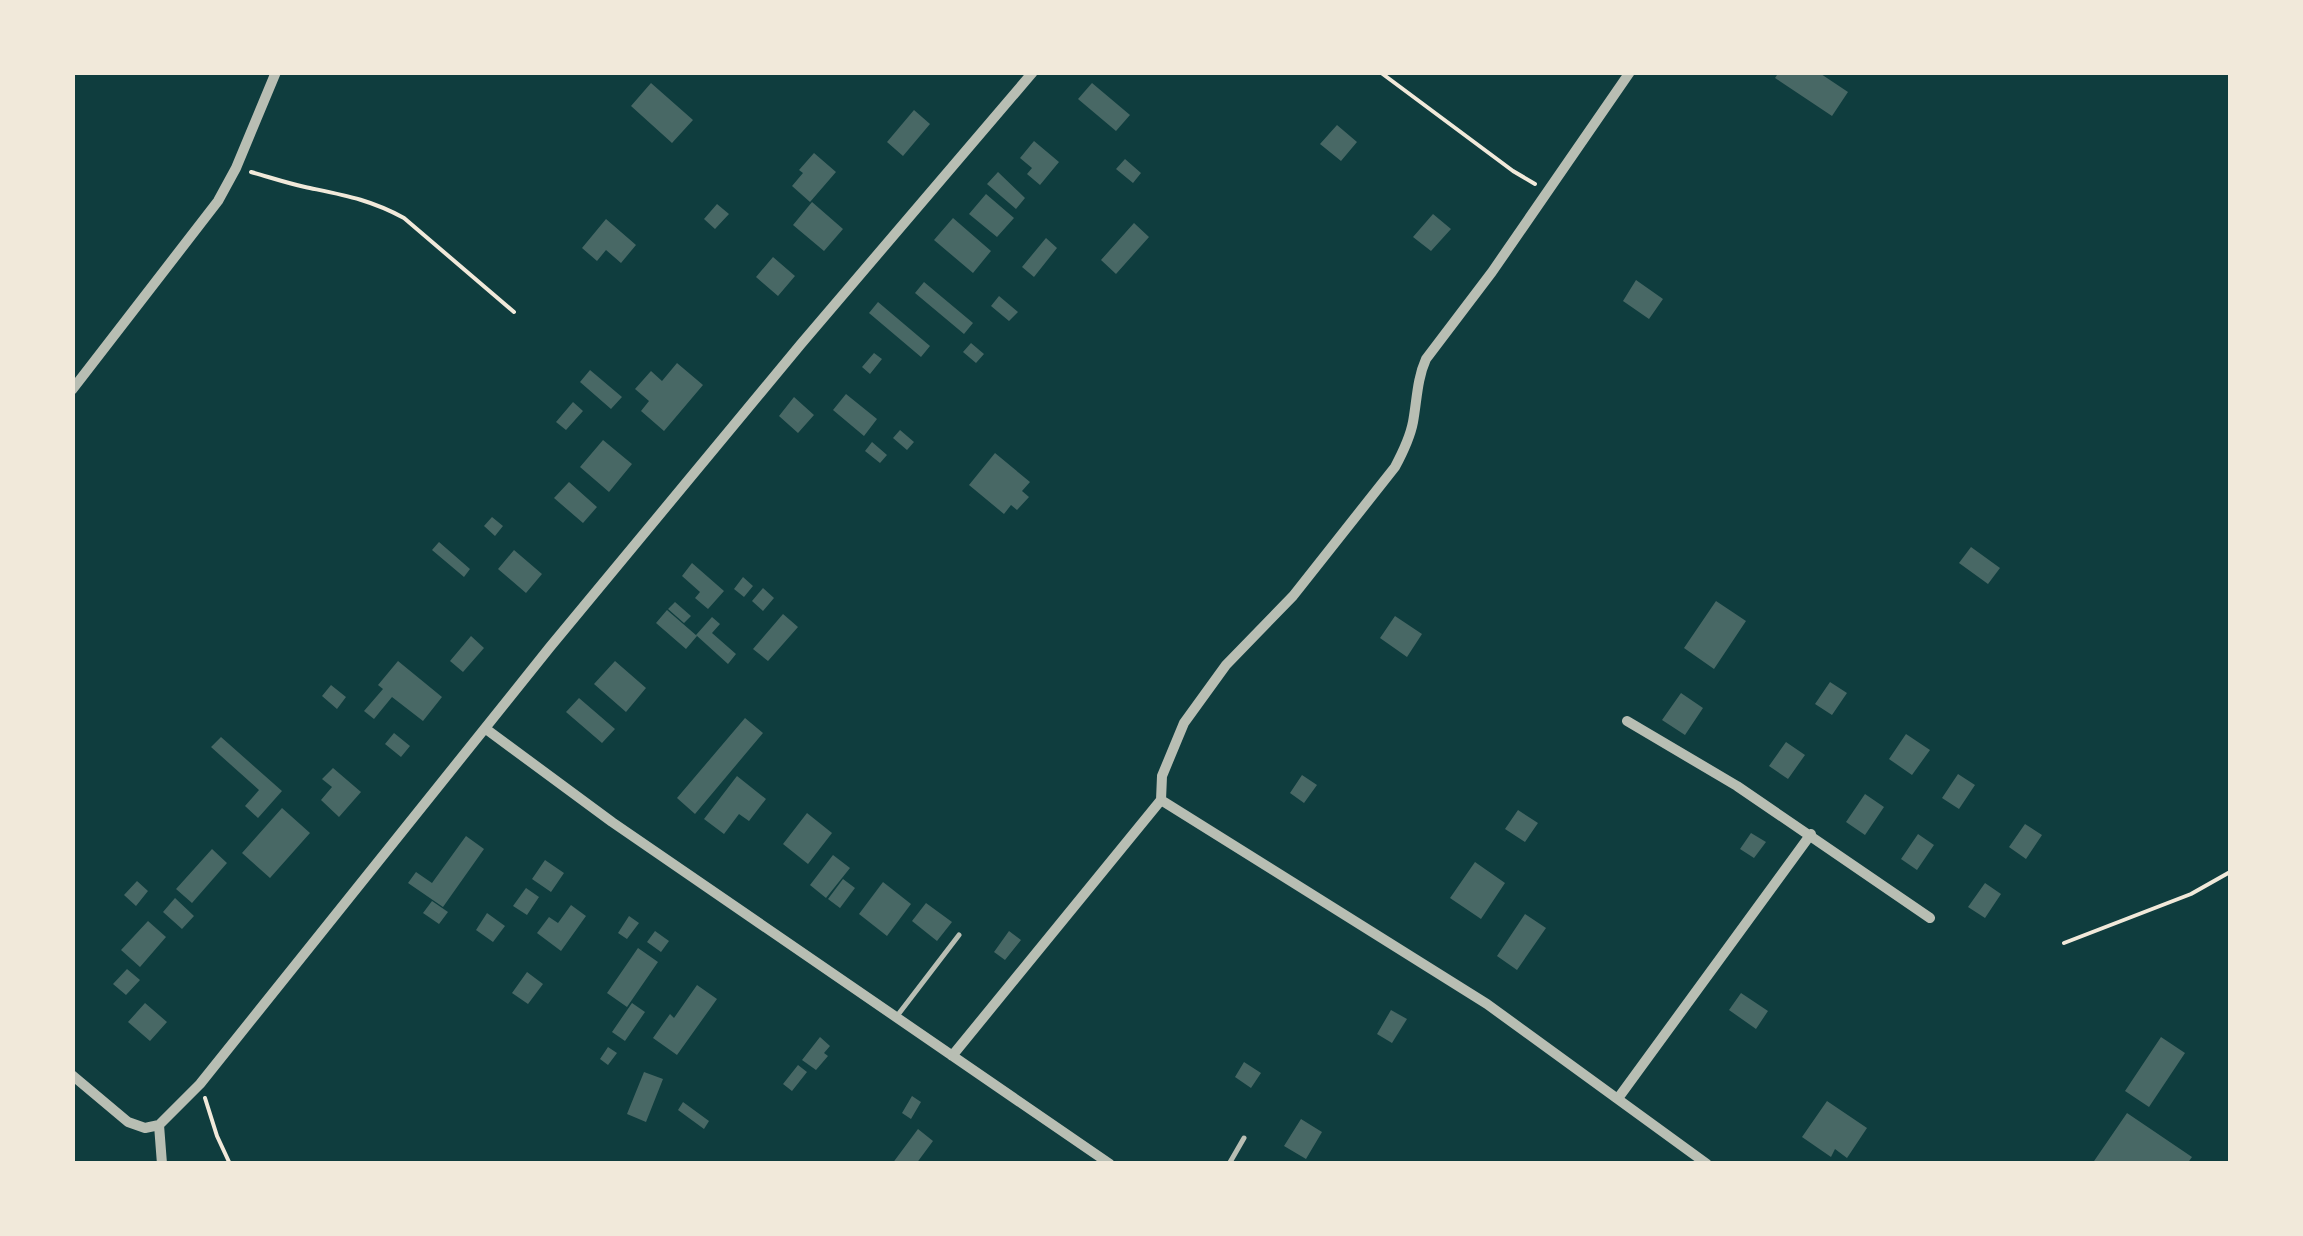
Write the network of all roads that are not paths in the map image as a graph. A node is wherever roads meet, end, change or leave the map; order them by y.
1 (276, 72) edge
2 (1033, 72) edge
3 (1630, 72) edge
4 (72, 390) edge
5 (1627, 721) dead end
6 (486, 729) junction
7 (1162, 800) junction
8 (1810, 834) junction
9 (1930, 918) dead end
10 (959, 935) dead end
11 (896, 1017) junction
12 (952, 1056) junction
13 (72, 1075) edge
14 (1619, 1097) junction
15 (159, 1125) junction
16 (1244, 1138) dead end
17 (162, 1164) edge
18 (1110, 1164) edge
19 (1229, 1164) edge
20 (1707, 1164) edge

1 - 4 street
2 - 6 street
3 - 7 street
5 - 8 street
6 - 11 street
6 - 15 street
7 - 12 street
7 - 14 street
8 - 9 street
8 - 14 street
10 - 11 lane
11 - 12 street
12 - 18 street
13 - 15 street
14 - 20 street
15 - 17 street
16 - 19 lane

